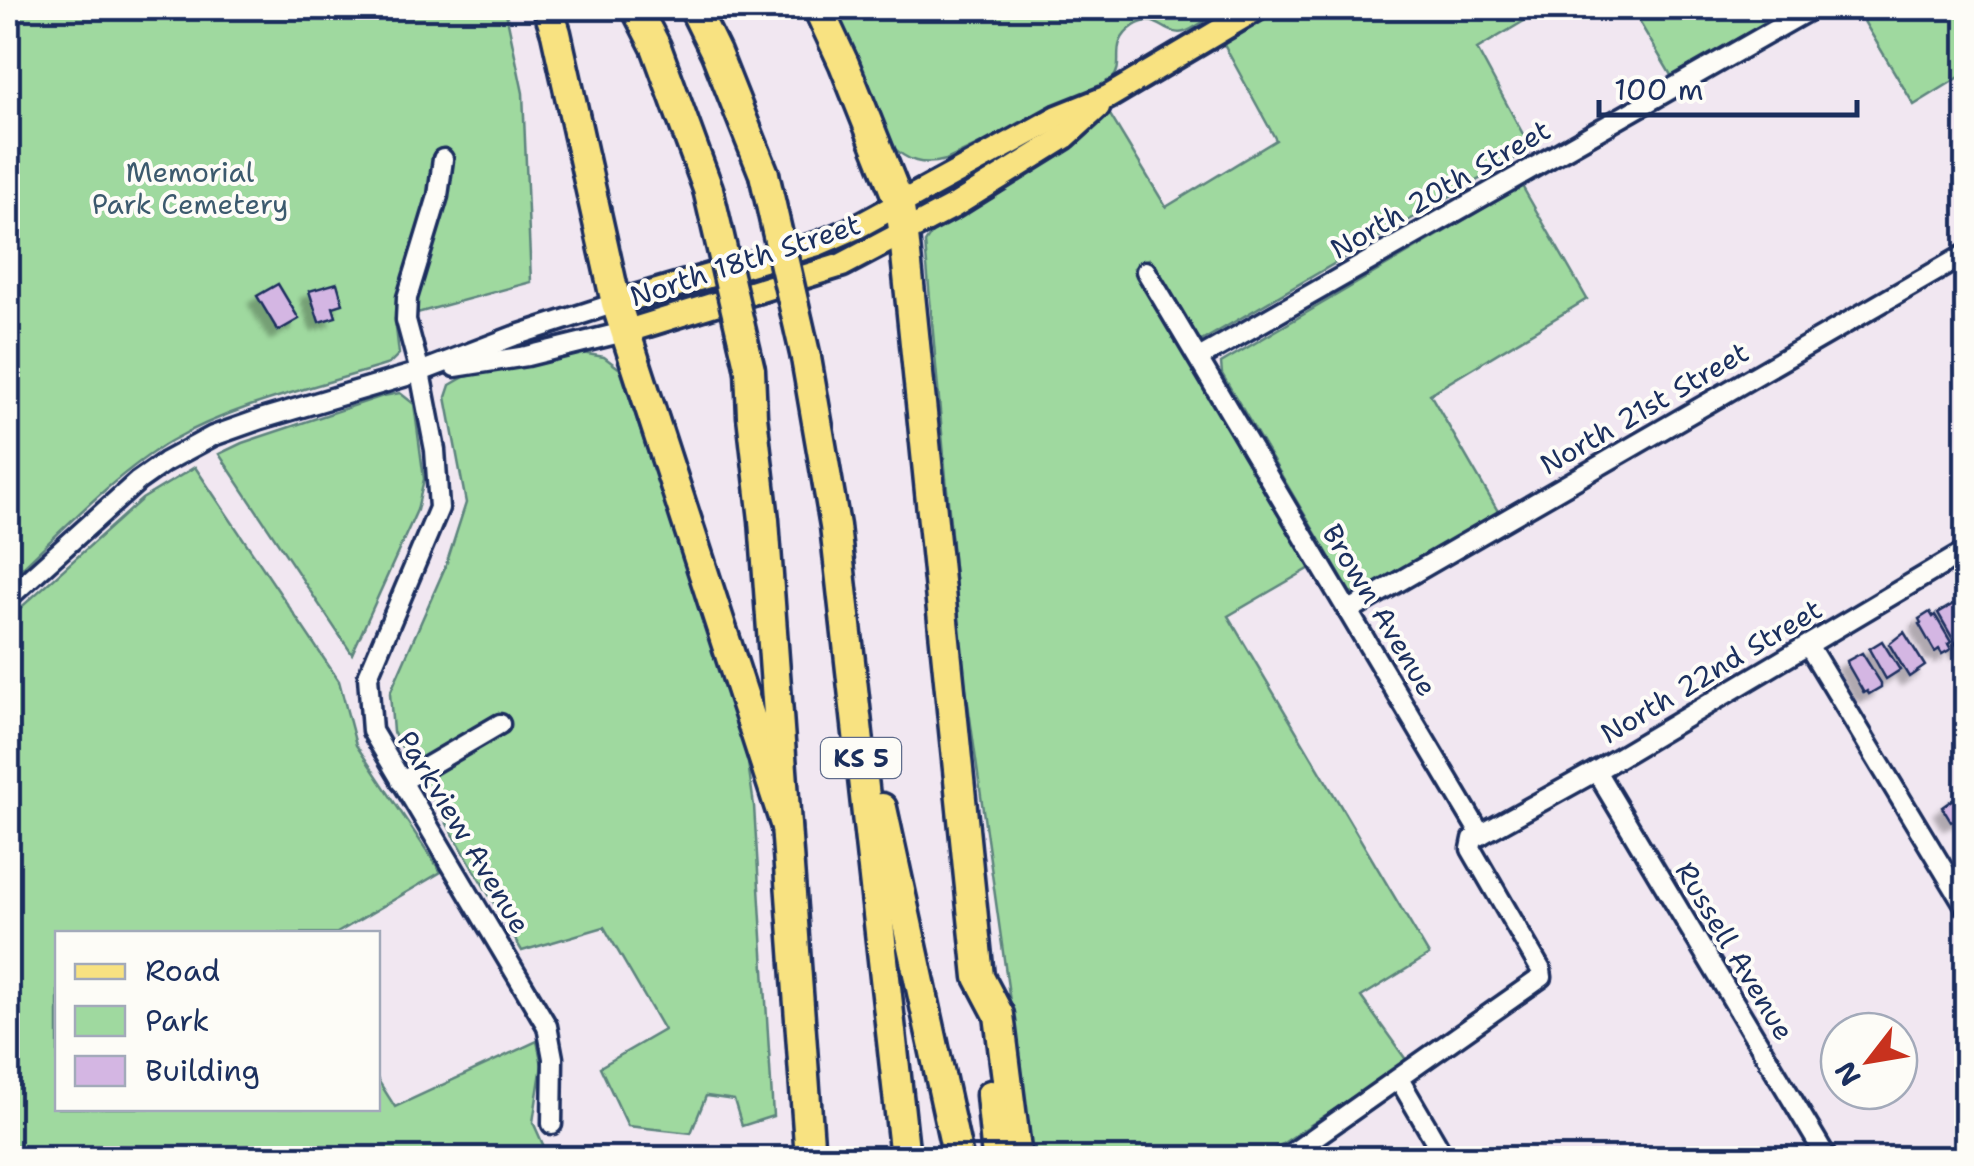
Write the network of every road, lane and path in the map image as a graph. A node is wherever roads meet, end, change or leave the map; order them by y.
1 (548, 8) edge
2 (636, 8) edge
3 (694, 8) edge
4 (818, 8) edge
5 (1258, 8) edge
6 (1813, 8) edge
7 (1108, 98) junction
8 (443, 159) dead end
9 (899, 202) junction
10 (904, 234) junction
11 (1966, 254) edge
12 (1146, 272) dead end
13 (616, 303) junction
14 (624, 332) junction
15 (1198, 358) junction
16 (420, 372) junction
17 (1966, 551) edge
18 (8, 598) edge
19 (1348, 610) junction
20 (1808, 645) junction
21 (850, 662) junction
22 (500, 724) dead end
23 (1596, 771) junction
24 (401, 782) junction
25 (786, 828) junction
26 (1481, 834) junction
27 (1966, 906) edge
28 (980, 977) junction
29 (1400, 1079) junction
30 (552, 1124) dead end
31 (810, 1158) edge
32 (905, 1158) edge
33 (958, 1158) edge
34 (997, 1158) edge
35 (1017, 1158) edge
36 (1285, 1158) edge
37 (1445, 1158) edge
38 (1827, 1158) edge

1 - 13 highway
2 - 25 highway, KS 5, bridge
3 - 21 highway, KS 5, bridge
4 - 9 highway
5 - 7 main road, North 18th Street
6 - 15 street, North 20th Street
7 - 9 main road, North 18th Street
7 - 10 main road, North 18th Street
8 - 16 street, Parkview Avenue
9 - 10 highway
9 - 13 main road, North 18th Street
10 - 14 main road, North 18th Street
10 - 28 highway
11 - 19 street, North 21st Street
12 - 15 street, Brown Avenue
13 - 14 highway
13 - 16 street, North 18th Street
14 - 16 street, North 18th Street
14 - 25 highway
15 - 19 street, Brown Avenue
16 - 18 street, North 18th Street
16 - 24 street, Parkview Avenue
17 - 20 street, North 22nd Street
19 - 26 street, Brown Avenue
20 - 23 street, North 22nd Street
20 - 27 street
21 - 32 highway, KS 5
21 - 33 highway
22 - 24 street
23 - 26 street, North 22nd Street
23 - 38 street, Russell Avenue
24 - 30 street, Parkview Avenue
25 - 31 highway, KS 5
26 - 29 street, Brown Avenue
28 - 34 highway
28 - 35 highway
29 - 36 street
29 - 37 street

